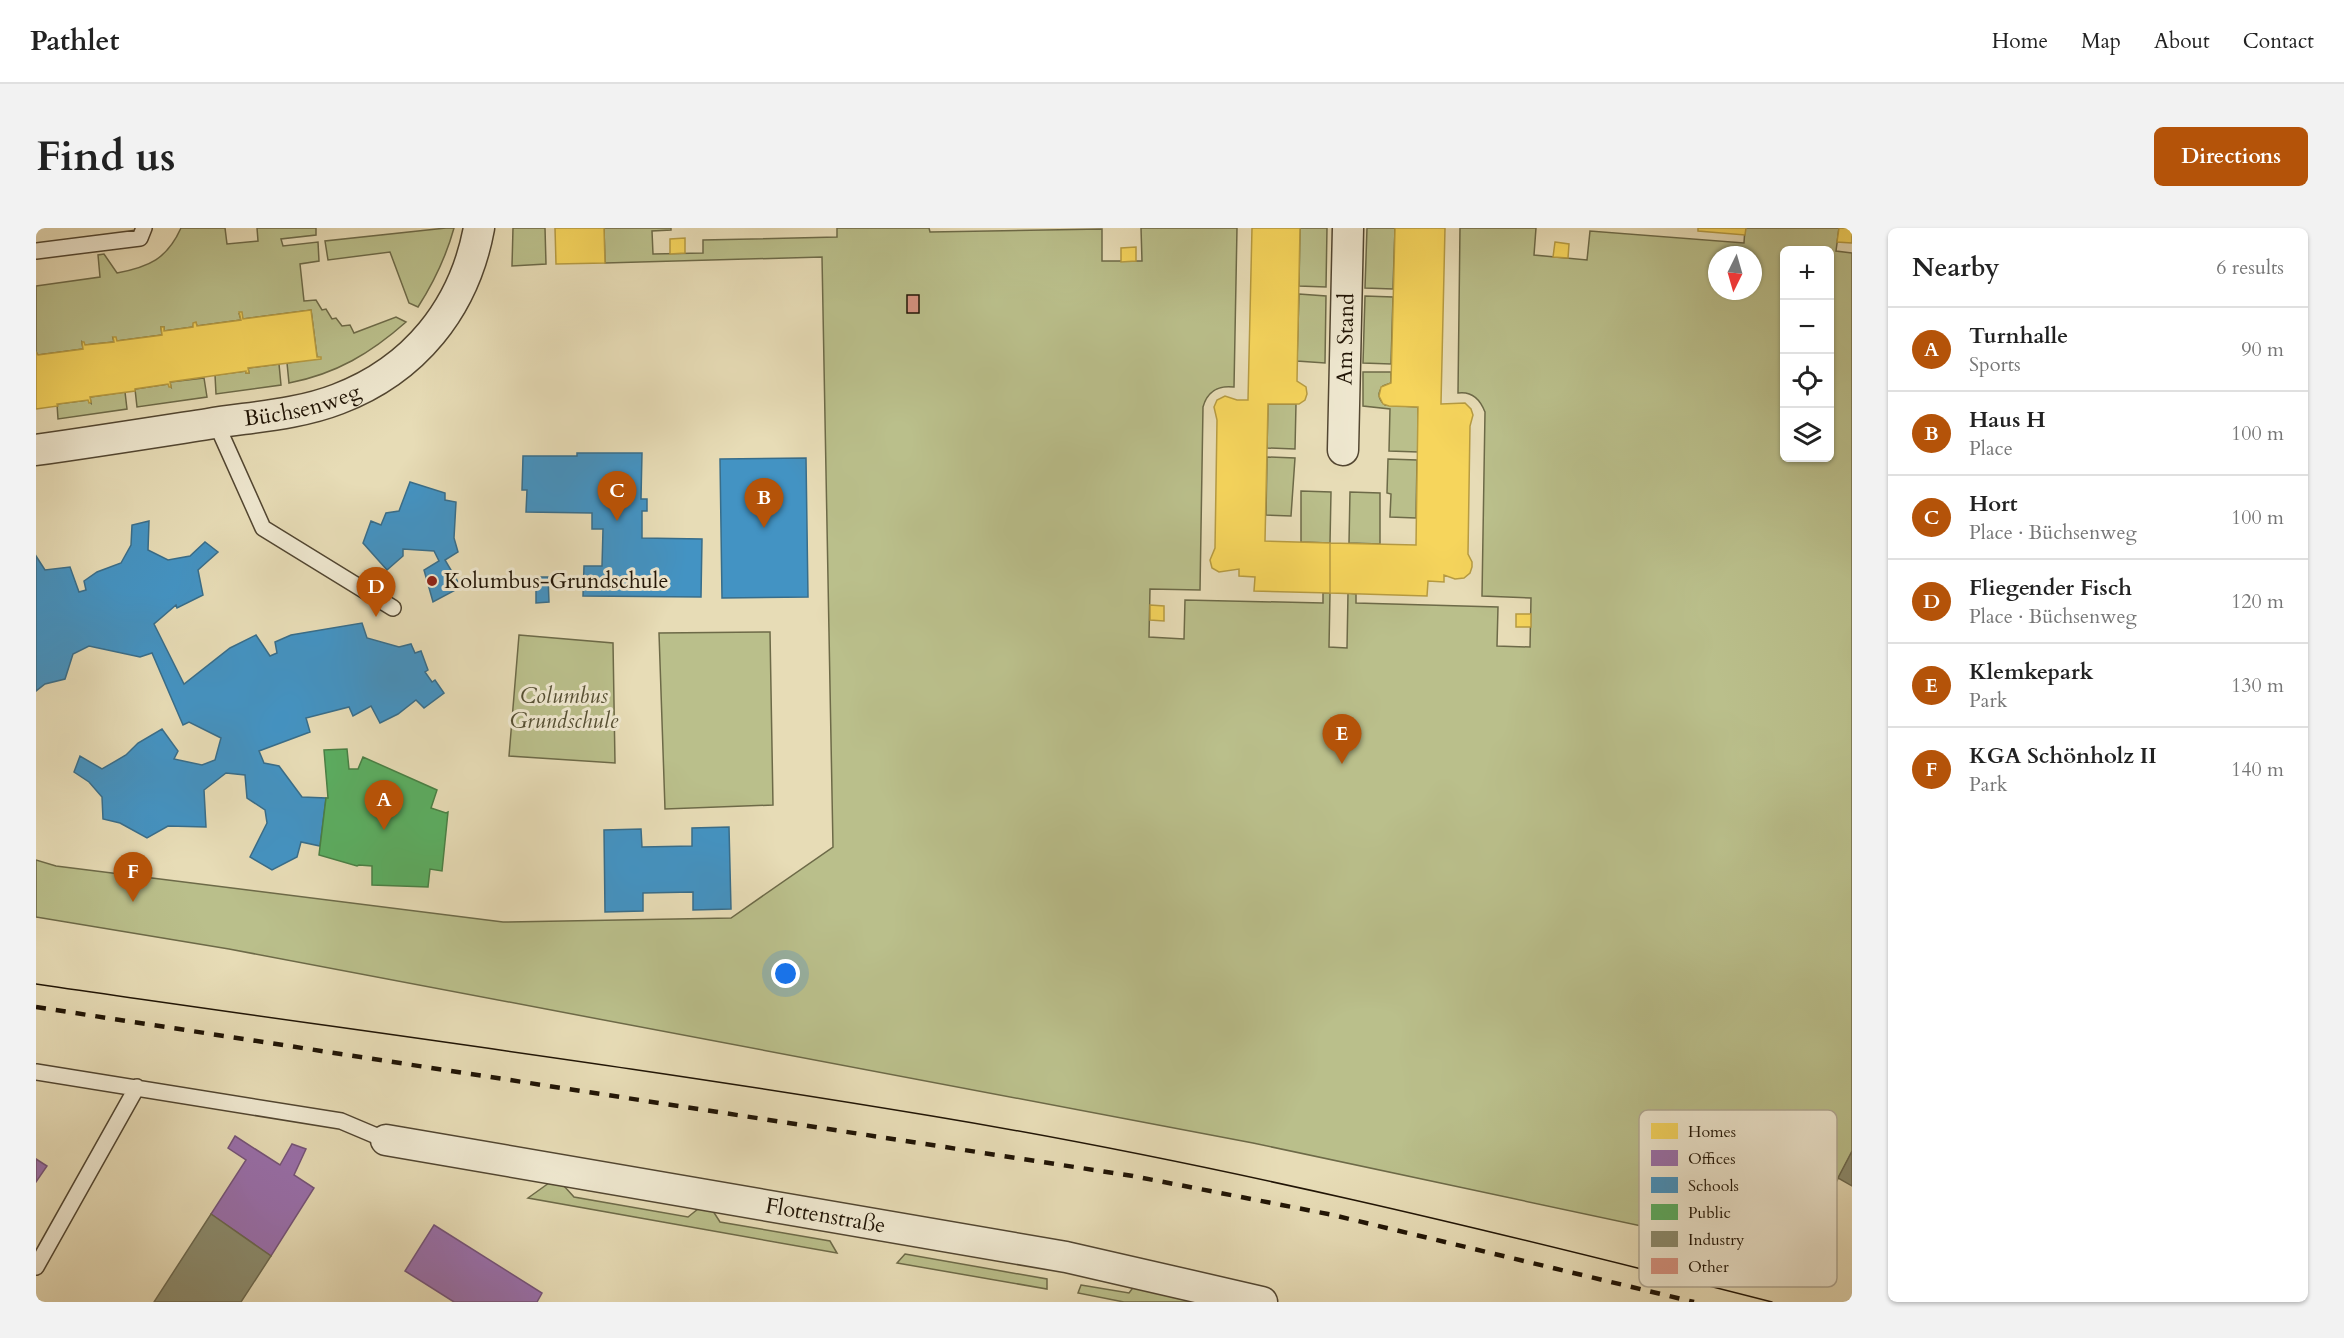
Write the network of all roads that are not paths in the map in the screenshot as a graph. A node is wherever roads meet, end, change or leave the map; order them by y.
1 (144, 228) edge
2 (479, 228) edge
3 (1348, 228) edge
4 (36, 251) edge
5 (216, 423) junction
6 (36, 450) edge
7 (1343, 450) dead end
8 (393, 608) dead end
9 (36, 1072) edge
10 (137, 1087) junction
11 (386, 1140) joint
12 (36, 1267) edge
13 (1262, 1302) edge

1 - 4 lane
2 - 5 street, Büchsenweg
3 - 7 street, Am Stand
5 - 6 street, Büchsenweg
5 - 8 lane
9 - 10 lane
10 - 11 lane
10 - 12 lane
11 - 13 street, Flottenstraße

